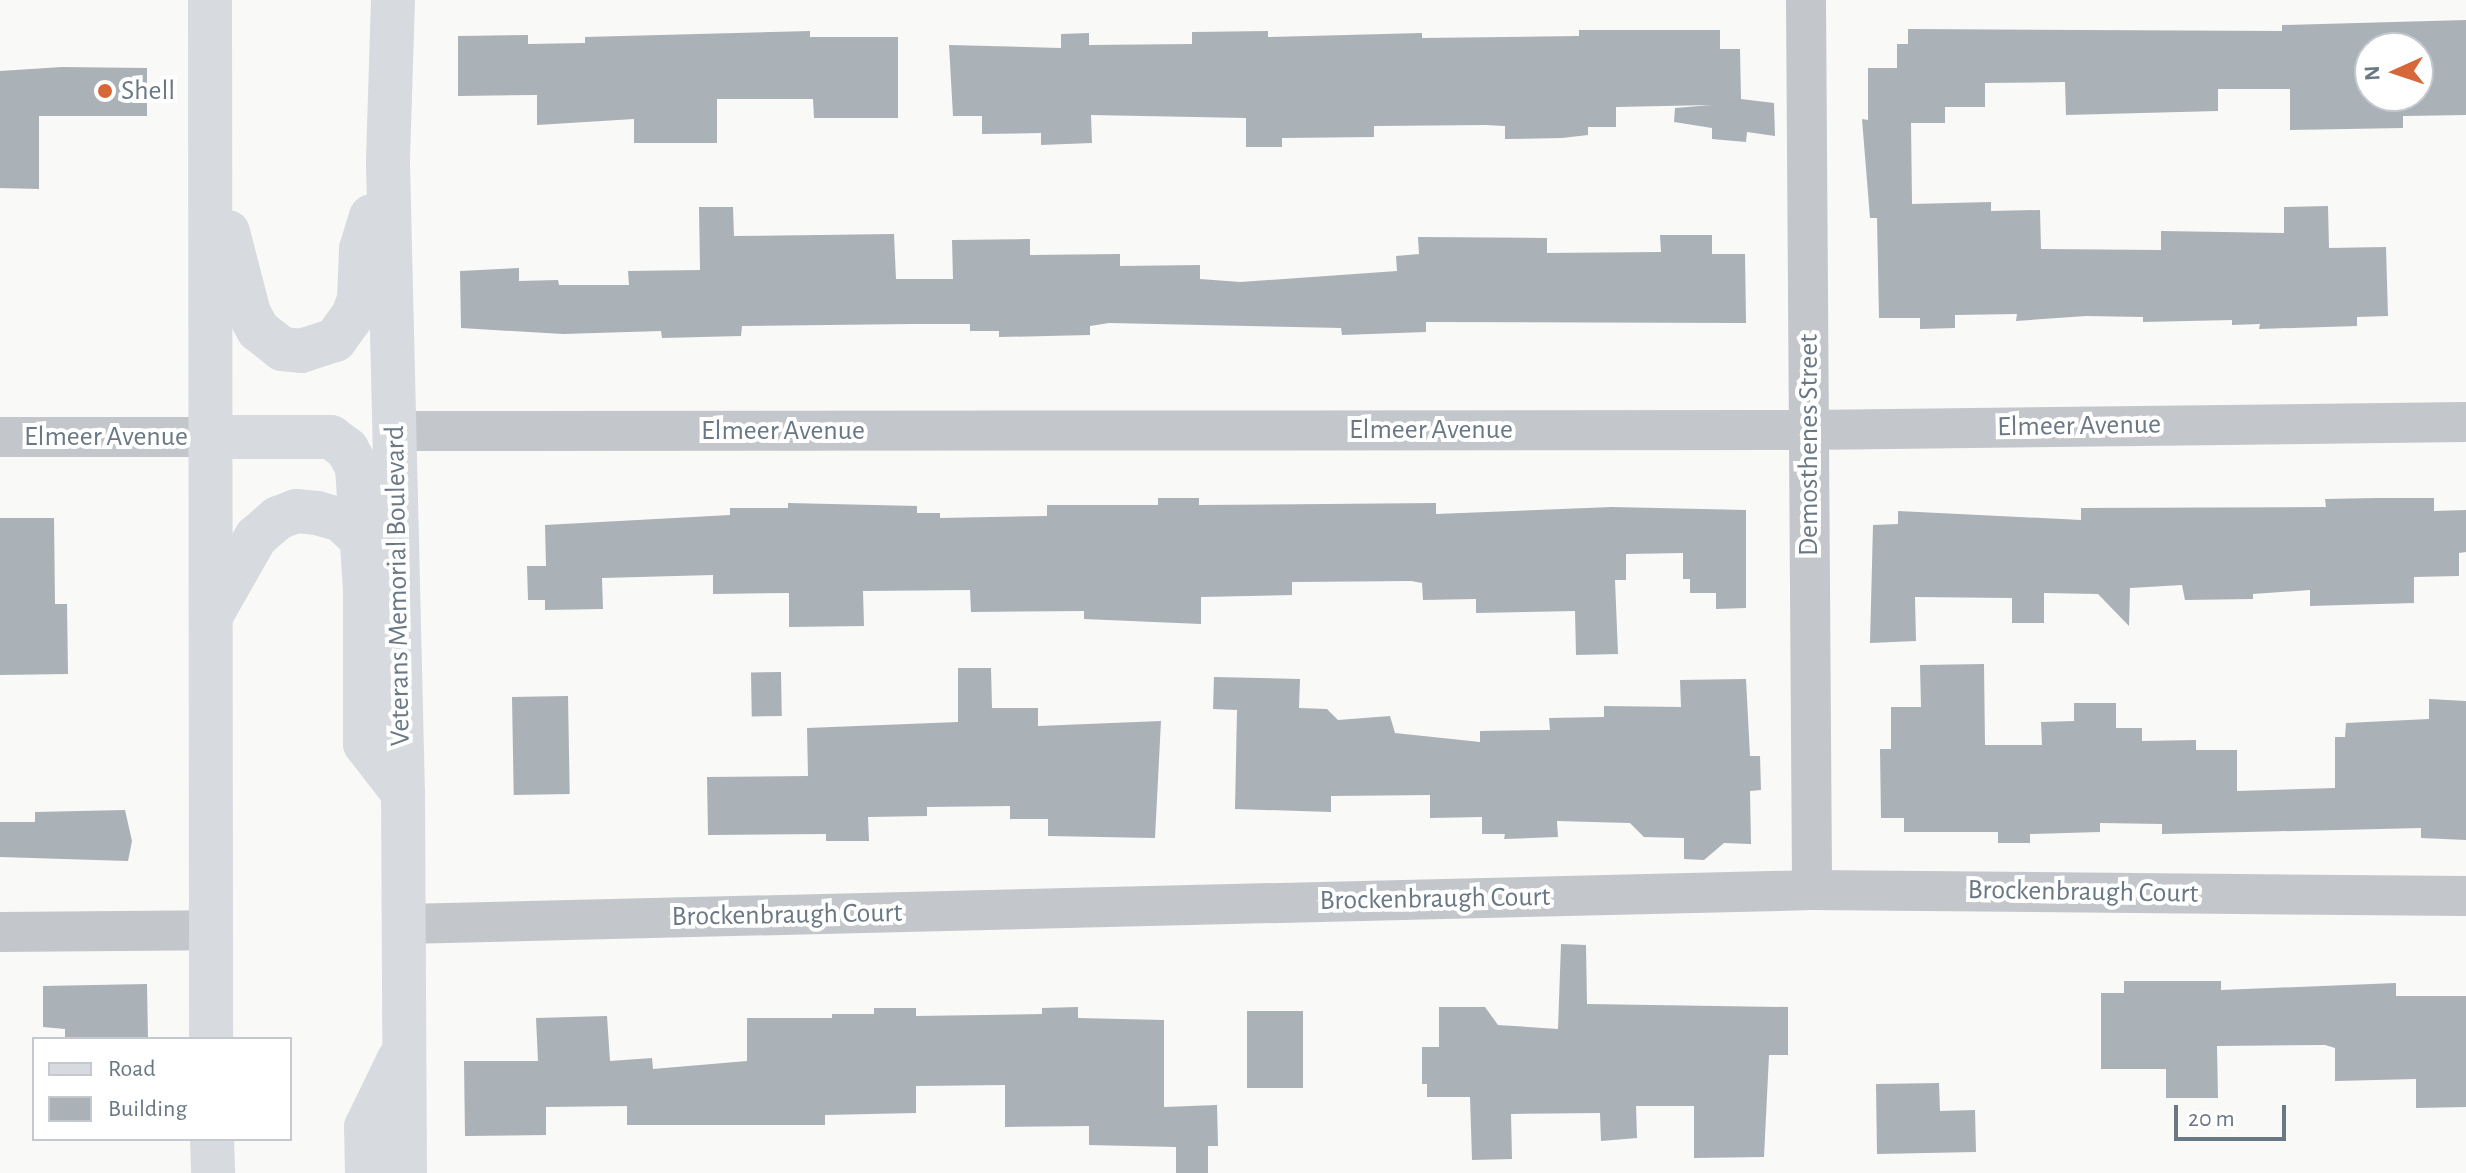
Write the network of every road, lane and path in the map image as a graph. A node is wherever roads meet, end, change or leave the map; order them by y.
1 (210, 0) edge
2 (393, 0) edge
3 (1806, 0) edge
4 (388, 163) junction
5 (211, 167) junction
6 (2466, 422) edge
7 (1809, 430) junction
8 (395, 431) junction
9 (0, 437) edge
10 (213, 437) junction
11 (358, 536) junction
12 (211, 617) junction
13 (403, 793) junction
14 (1812, 890) junction
15 (2466, 896) edge
16 (405, 924) junction
17 (210, 930) junction
18 (0, 932) edge
19 (211, 1037) edge
20 (404, 1049) junction
21 (212, 1141) edge
22 (213, 1173) edge
23 (367, 1173) edge
24 (405, 1173) edge

1 - 5 main road
2 - 4 main road, Veterans Memorial Boulevard
3 - 7 street, Demosthenes Street
4 - 5 main road
4 - 8 main road, Veterans Memorial Boulevard
5 - 10 main road
6 - 7 street, Elmeer Avenue
7 - 8 street, Elmeer Avenue
7 - 14 street, Demosthenes Street
8 - 13 main road, Veterans Memorial Boulevard
9 - 10 street, Elmeer Avenue
10 - 11 main road
10 - 12 main road
11 - 12 main road
11 - 13 main road
12 - 17 main road
13 - 16 main road, Veterans Memorial Boulevard
14 - 15 street, Brockenbraugh Court
14 - 16 street, Brockenbraugh Court
16 - 20 main road, Veterans Memorial Boulevard
17 - 18 street
17 - 19 main road
20 - 23 main road
20 - 24 main road, Veterans Memorial Boulevard
21 - 22 main road

